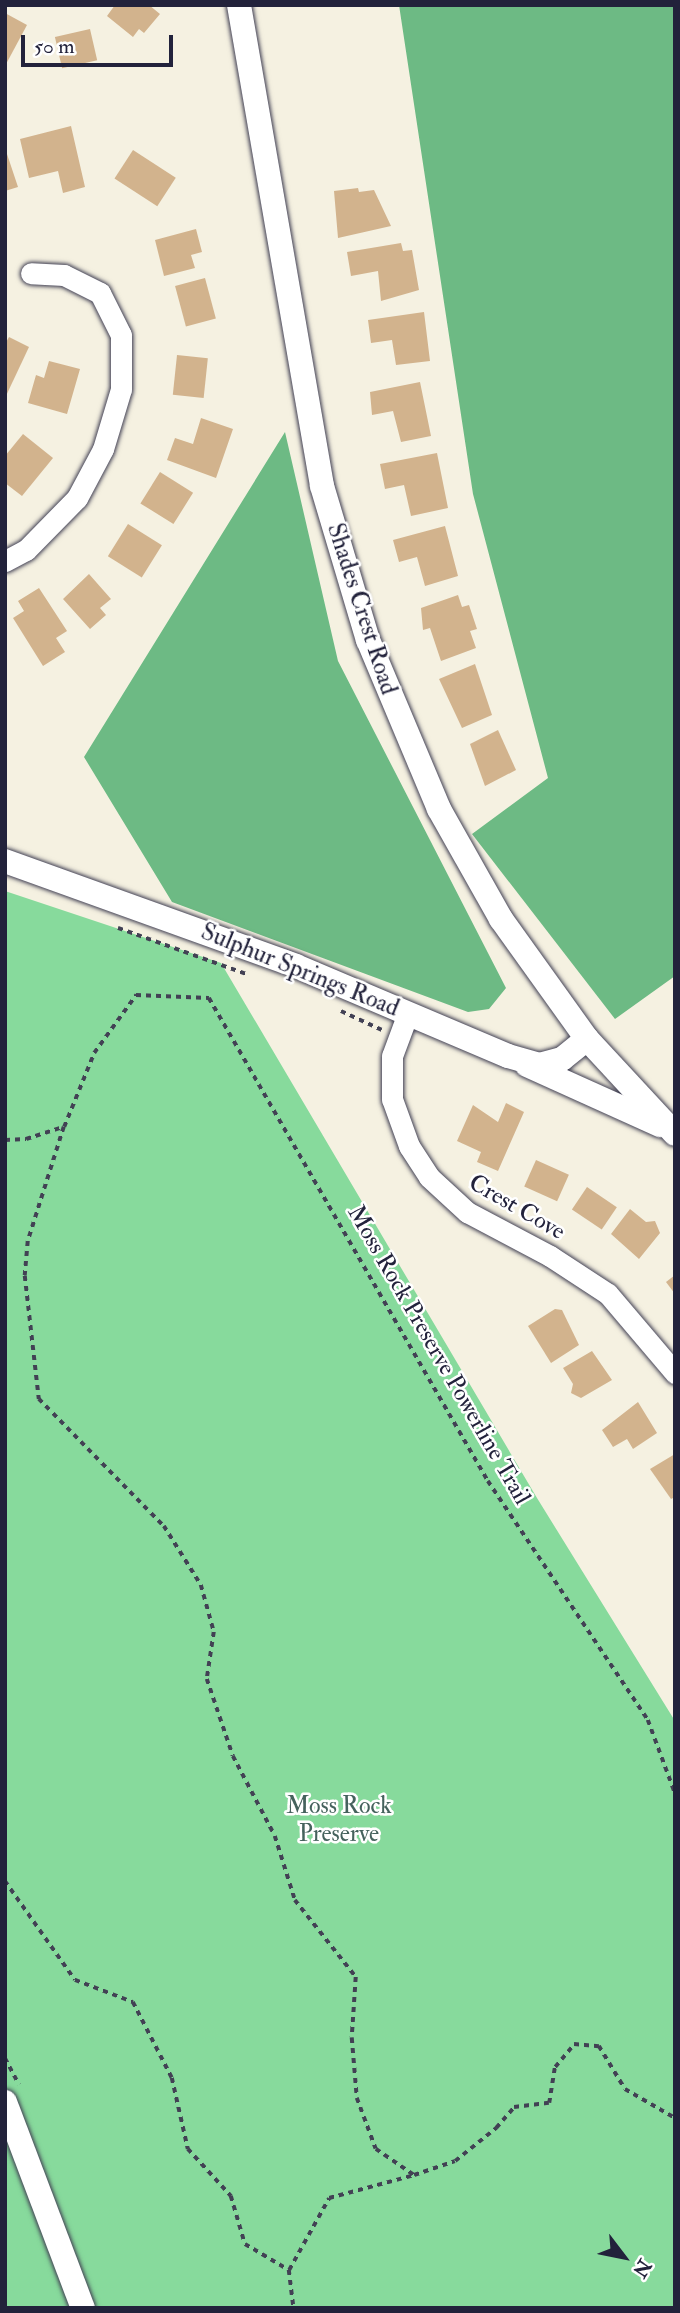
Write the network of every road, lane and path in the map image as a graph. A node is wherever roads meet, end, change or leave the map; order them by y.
1 (239, 5) edge
2 (31, 273) dead end
3 (5, 561) edge
4 (5, 861) edge
5 (112, 924) dead end
6 (259, 978) dead end
7 (334, 1008) dead end
8 (408, 1013) junction
9 (397, 1037) junction
10 (587, 1039) junction
11 (508, 1056) junction
12 (64, 1127) junction
13 (673, 1131) edge
14 (5, 1140) edge
15 (675, 1373) edge
16 (675, 1793) edge
17 (5, 1881) edge
18 (5, 2102) edge
19 (675, 2118) edge
20 (414, 2175) junction
21 (289, 2270) junction
22 (83, 2308) edge
23 (294, 2308) edge

1 - 10 street, Shades Crest Road
2 - 3 street
4 - 8 street, Sulphur Springs Road
5 - 6 path
7 - 9 path
8 - 9 street, Crest Cove
8 - 11 street, Sulphur Springs Road
9 - 15 street, Crest Cove
10 - 11 street, Sulphur Springs Road
10 - 13 street, Shades Crest Road
11 - 13 street
12 - 14 path
12 - 16 path, Moss Rock Preserve Powerline Trail
12 - 20 path
17 - 21 path
18 - 22 street
19 - 20 path
20 - 21 path
21 - 23 path

